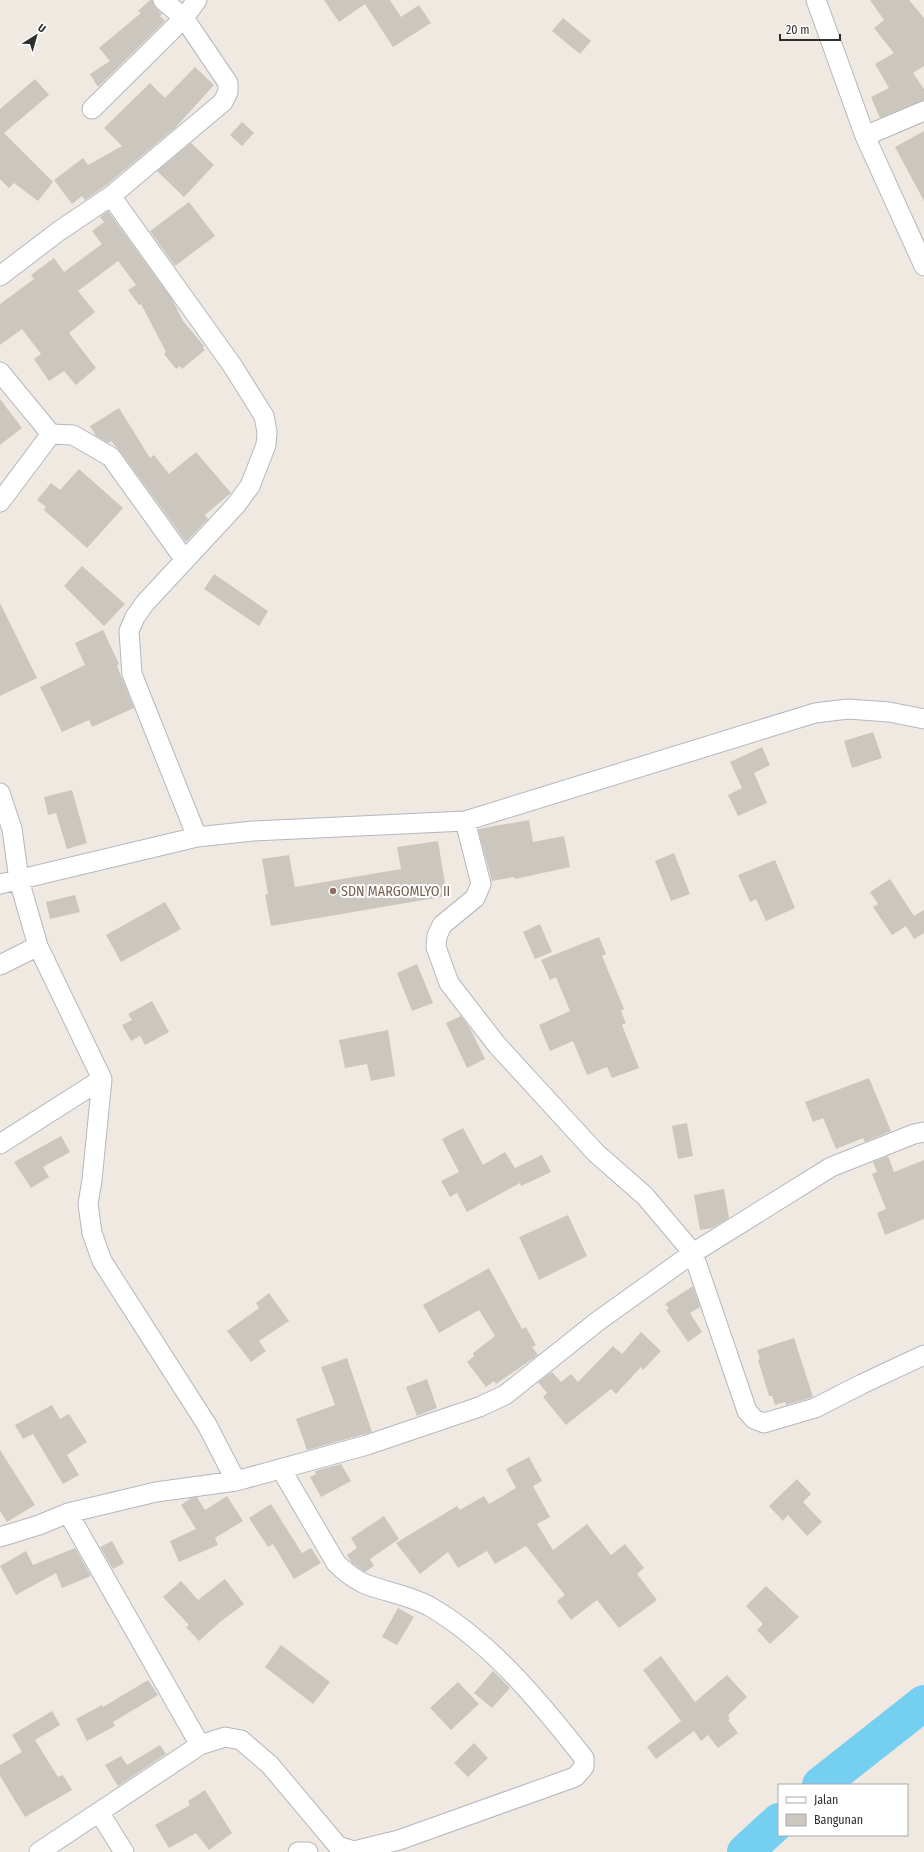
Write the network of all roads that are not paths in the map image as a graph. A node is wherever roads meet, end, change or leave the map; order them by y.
1 (163, 0) edge
2 (197, 0) edge
3 (816, 0) edge
4 (184, 18) junction
5 (92, 109) dead end
6 (924, 111) edge
7 (865, 136) junction
8 (111, 196) junction
9 (924, 266) edge
10 (0, 276) edge
11 (0, 372) edge
12 (51, 434) junction
13 (0, 502) edge
14 (185, 560) junction
15 (924, 719) edge
16 (0, 793) edge
17 (465, 820) junction
18 (197, 837) junction
19 (19, 880) junction
20 (0, 884) edge
21 (38, 946) junction
22 (0, 965) edge
23 (102, 1080) junction
24 (924, 1132) edge
25 (0, 1144) edge
26 (693, 1253) junction
27 (924, 1355) edge
28 (281, 1469) junction
29 (236, 1481) junction
30 (68, 1513) junction
31 (0, 1537) edge
32 (200, 1745) junction
33 (99, 1812) junction
34 (39, 1852) edge
35 (124, 1852) edge
36 (298, 1852) edge
37 (308, 1852) edge

1 - 4 street
2 - 4 street
3 - 7 street
4 - 5 street
4 - 8 street
6 - 7 street
7 - 9 street
8 - 10 street
8 - 14 street
11 - 12 street
12 - 13 street
12 - 14 street
14 - 18 street
15 - 17 street
16 - 19 street
17 - 18 street
17 - 26 street
18 - 19 street
19 - 20 street
19 - 21 street
21 - 22 street
21 - 23 street
23 - 25 street
23 - 29 street
24 - 26 street
26 - 27 street
26 - 28 street
28 - 29 street
28 - 32 street
29 - 30 street
30 - 31 street
30 - 32 street
32 - 33 street
33 - 34 street
33 - 35 street
36 - 37 street

